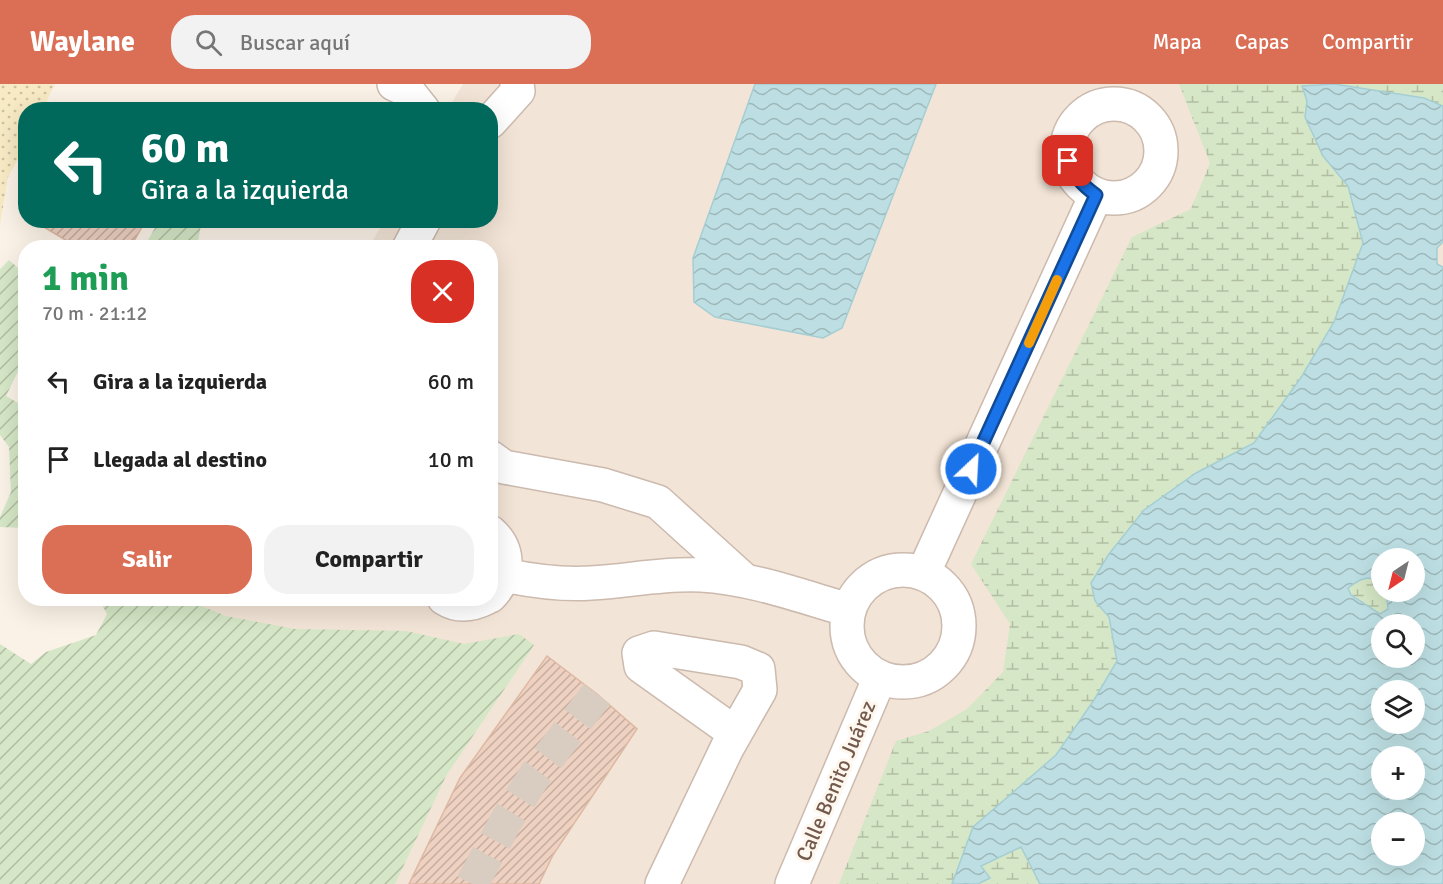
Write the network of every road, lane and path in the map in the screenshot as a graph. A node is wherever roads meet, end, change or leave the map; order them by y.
1 (394, 84) edge
2 (517, 84) edge
3 (1132, 96) edge
4 (417, 102) edge
5 (498, 113) edge
6 (1096, 195) junction
7 (498, 463) edge
8 (498, 540) edge
9 (923, 574) junction
10 (743, 579) junction
11 (498, 581) edge
12 (498, 589) edge
13 (849, 610) junction
14 (880, 677) junction
15 (735, 733) dead end
16 (662, 884) edge
17 (792, 884) edge

1 - 4 street
2 - 5 street
3 - 6 street
3 - 6 street
6 - 9 street
7 - 10 street
8 - 11 street
9 - 13 street
9 - 14 street
10 - 12 street
10 - 13 street
13 - 14 street
14 - 17 street, Calle Benito Juárez
15 - 16 street

